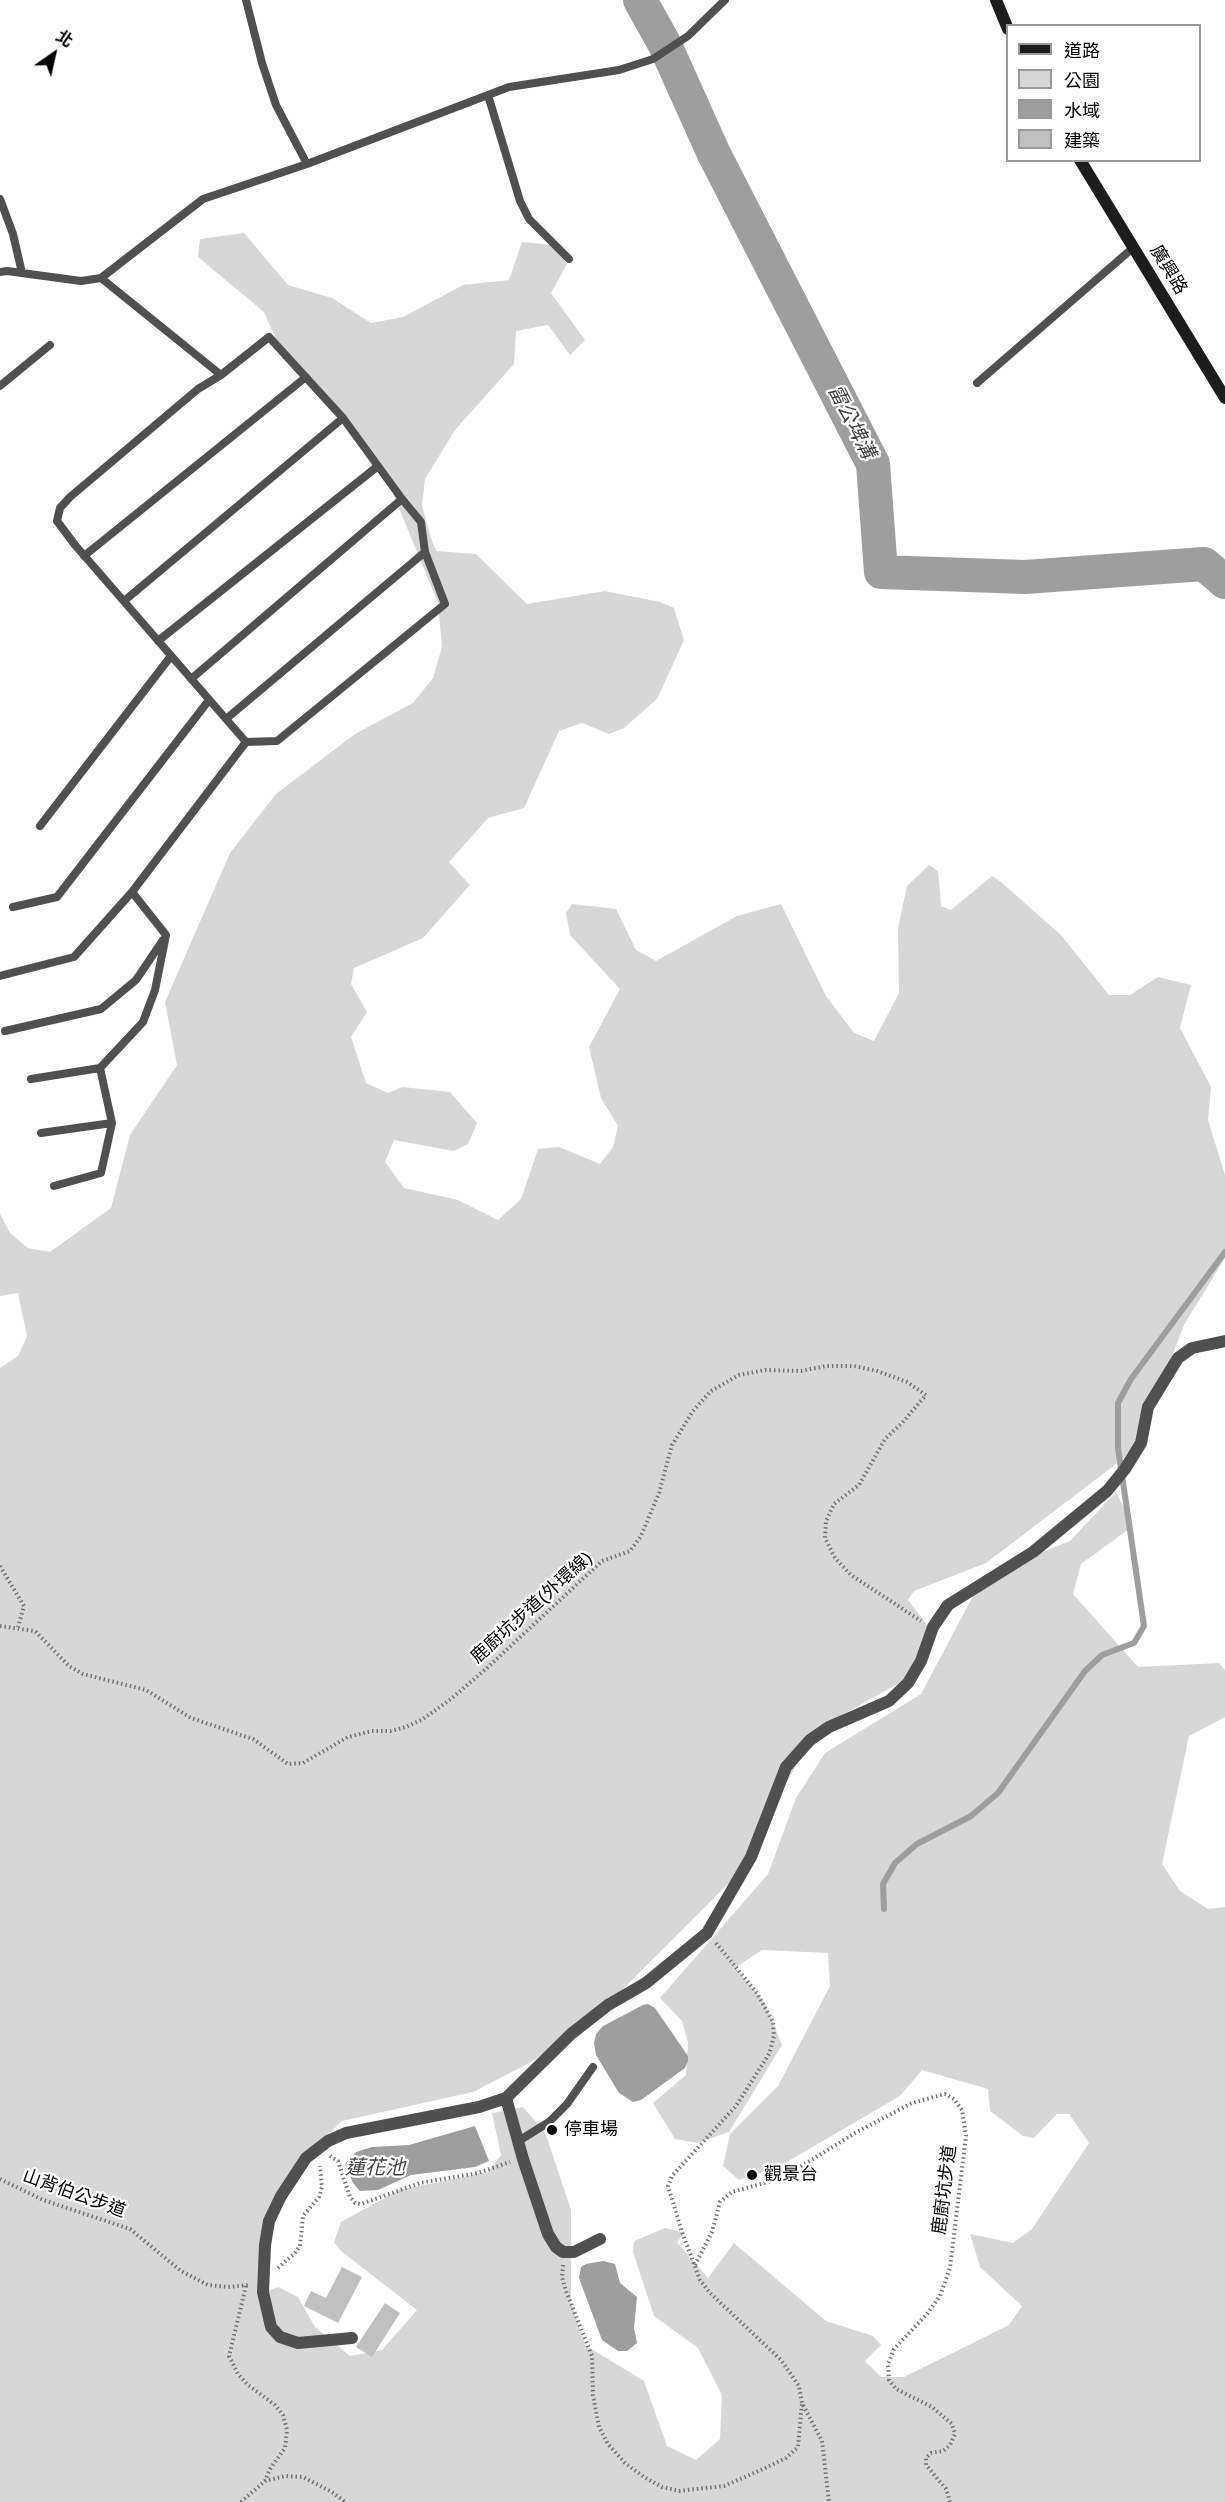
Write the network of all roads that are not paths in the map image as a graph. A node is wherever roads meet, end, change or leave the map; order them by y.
1 (246, 0) edge
2 (725, 0) edge
3 (996, 0) edge
4 (1006, 24) edge
5 (488, 95) junction
6 (1081, 162) edge
7 (307, 164) junction
8 (0, 199) edge
9 (1134, 247) junction
10 (569, 259) dead end
11 (0, 272) edge
12 (22, 273) junction
13 (101, 278) junction
14 (50, 345) dead end
15 (221, 375) junction
16 (306, 377) junction
17 (977, 383) dead end
18 (0, 386) edge
19 (1225, 398) edge
20 (344, 417) junction
21 (378, 466) junction
22 (402, 499) junction
23 (425, 552) junction
24 (84, 556) junction
25 (123, 601) junction
26 (158, 641) junction
27 (171, 656) junction
28 (191, 679) junction
29 (209, 700) junction
30 (226, 719) junction
31 (246, 742) junction
32 (40, 826) dead end
33 (132, 892) junction
34 (13, 907) dead end
35 (166, 935) junction
36 (0, 976) edge
37 (6, 1031) dead end
38 (100, 1068) junction
39 (31, 1079) dead end
40 (112, 1123) junction
41 (41, 1133) dead end
42 (54, 1186) dead end
43 (1225, 1341) edge
44 (593, 2067) dead end
45 (506, 2098) junction
46 (517, 2142) junction
47 (600, 2239) dead end
48 (352, 2338) dead end

1 - 7 lane
2 - 5 lane
3 - 4 street
5 - 7 lane
5 - 10 lane
6 - 9 street, 廣興路
7 - 13 lane
8 - 12 lane
9 - 17 lane
9 - 19 street, 廣興路
11 - 12 lane
12 - 13 lane
13 - 15 lane
14 - 18 lane
15 - 16 lane
15 - 24 lane
16 - 20 lane
16 - 24 lane
20 - 21 lane
20 - 25 lane
21 - 22 lane
21 - 26 lane
22 - 23 lane
22 - 28 lane
23 - 30 lane
23 - 31 lane
24 - 25 lane
25 - 26 lane
26 - 27 lane
27 - 28 lane
27 - 32 lane
28 - 29 lane
29 - 30 lane
29 - 34 lane
30 - 31 lane
31 - 33 lane
33 - 35 lane
33 - 36 lane
35 - 37 lane
35 - 38 lane
38 - 39 lane
38 - 40 lane
40 - 41 lane
40 - 42 lane
43 - 45 street
44 - 46 lane
45 - 46 street
45 - 48 street
46 - 47 street

